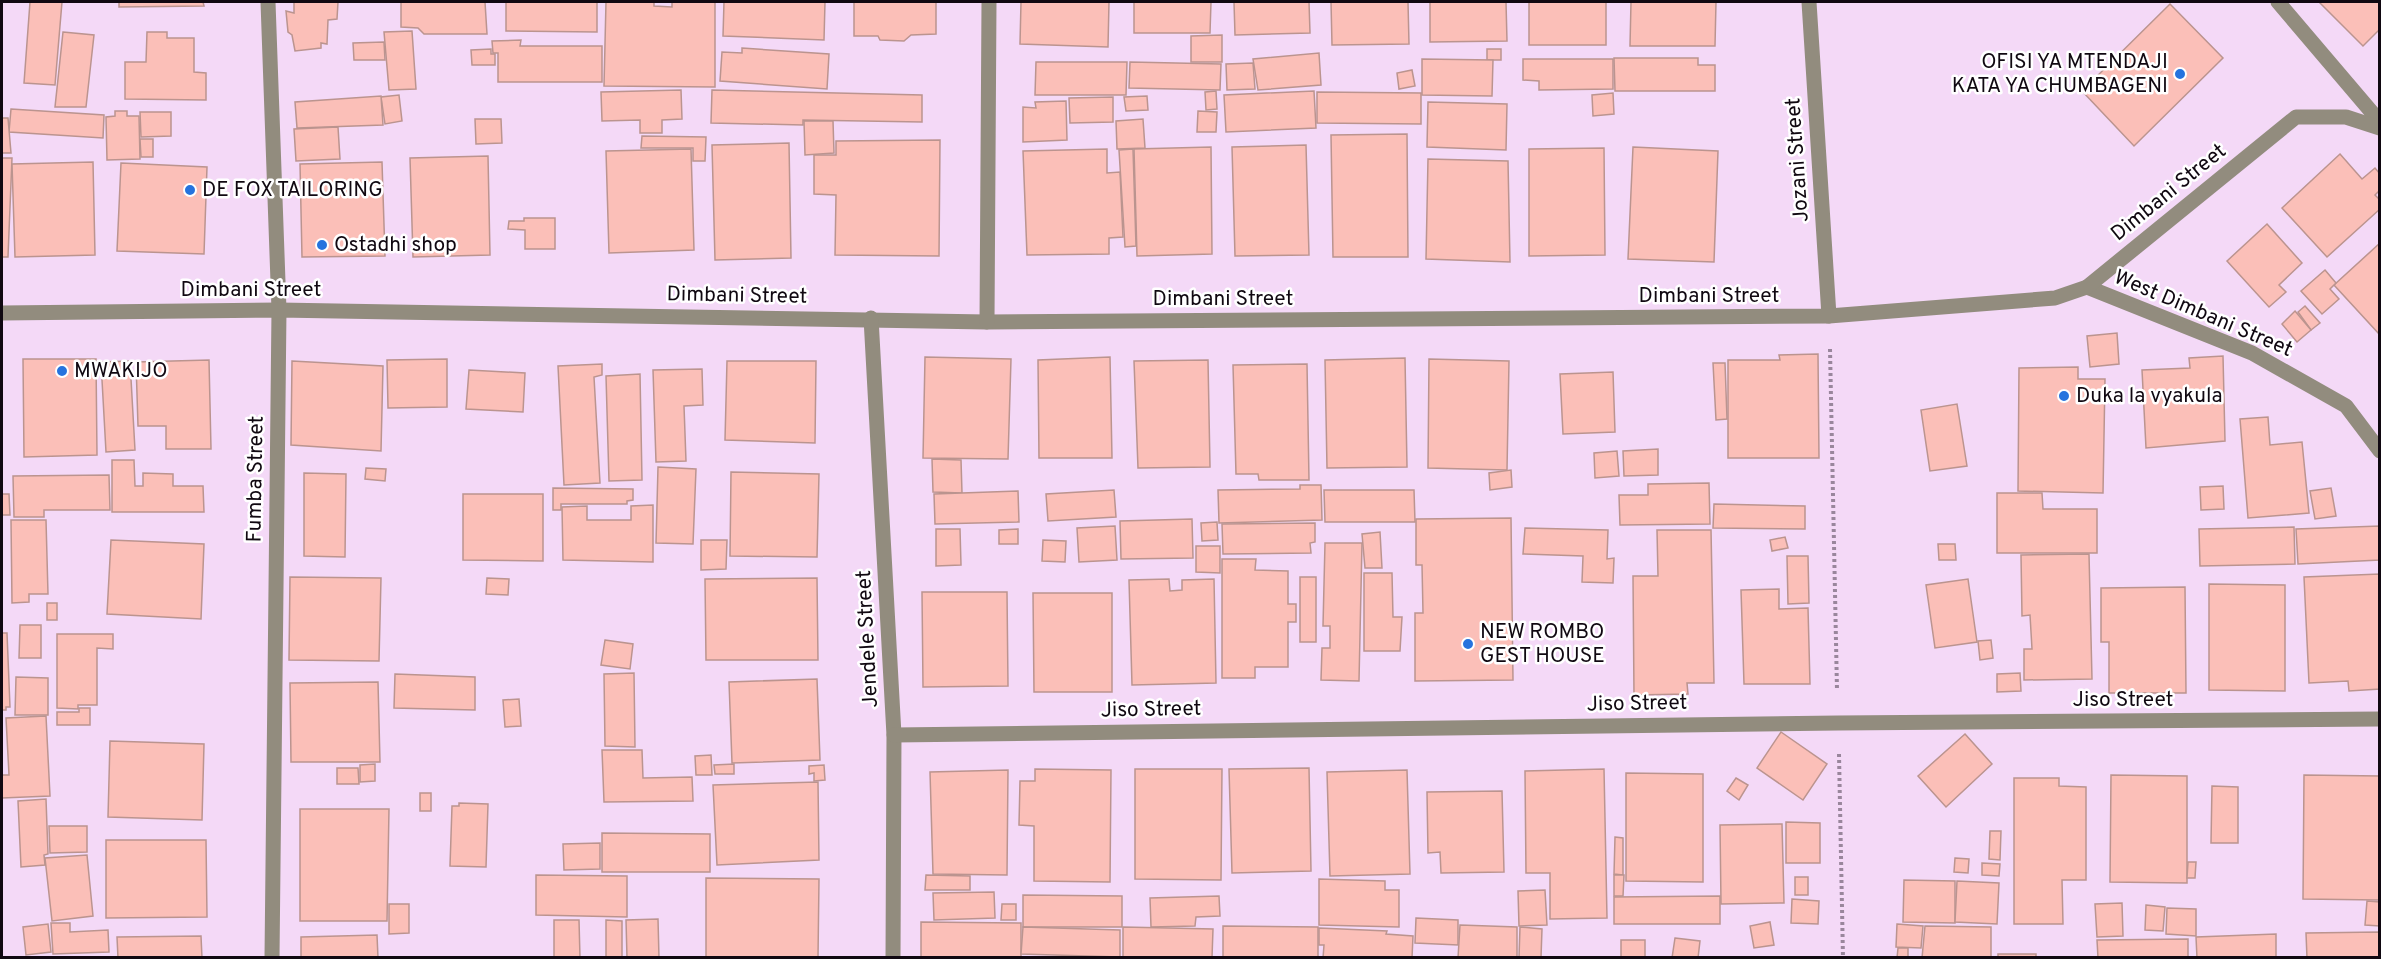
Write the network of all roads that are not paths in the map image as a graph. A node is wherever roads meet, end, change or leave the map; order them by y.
1 (268, 2) edge
2 (989, 2) edge
3 (1809, 2) edge
4 (2278, 2) edge
5 (2379, 122) edge
6 (2379, 128) edge
7 (2087, 287) junction
8 (279, 310) junction
9 (2, 313) edge
10 (1829, 316) junction
11 (871, 318) junction
12 (987, 322) junction
13 (2379, 451) edge
14 (2379, 719) edge
15 (894, 735) junction
16 (272, 957) edge
17 (893, 957) edge

1 - 8 street, Fumba Street
2 - 12 street
3 - 10 street, Jozani Street
4 - 5 street
6 - 7 street, Dimbani Street
7 - 10 street, Dimbani Street
7 - 13 street, West Dimbani Street
8 - 9 street, Dimbani Street
8 - 11 street, Dimbani Street
8 - 16 street, Fumba Street
10 - 12 street, Dimbani Street
11 - 12 street, Dimbani Street
11 - 15 street, Jendele Street
14 - 15 street, Jiso Street
15 - 17 street, Jendele Street

